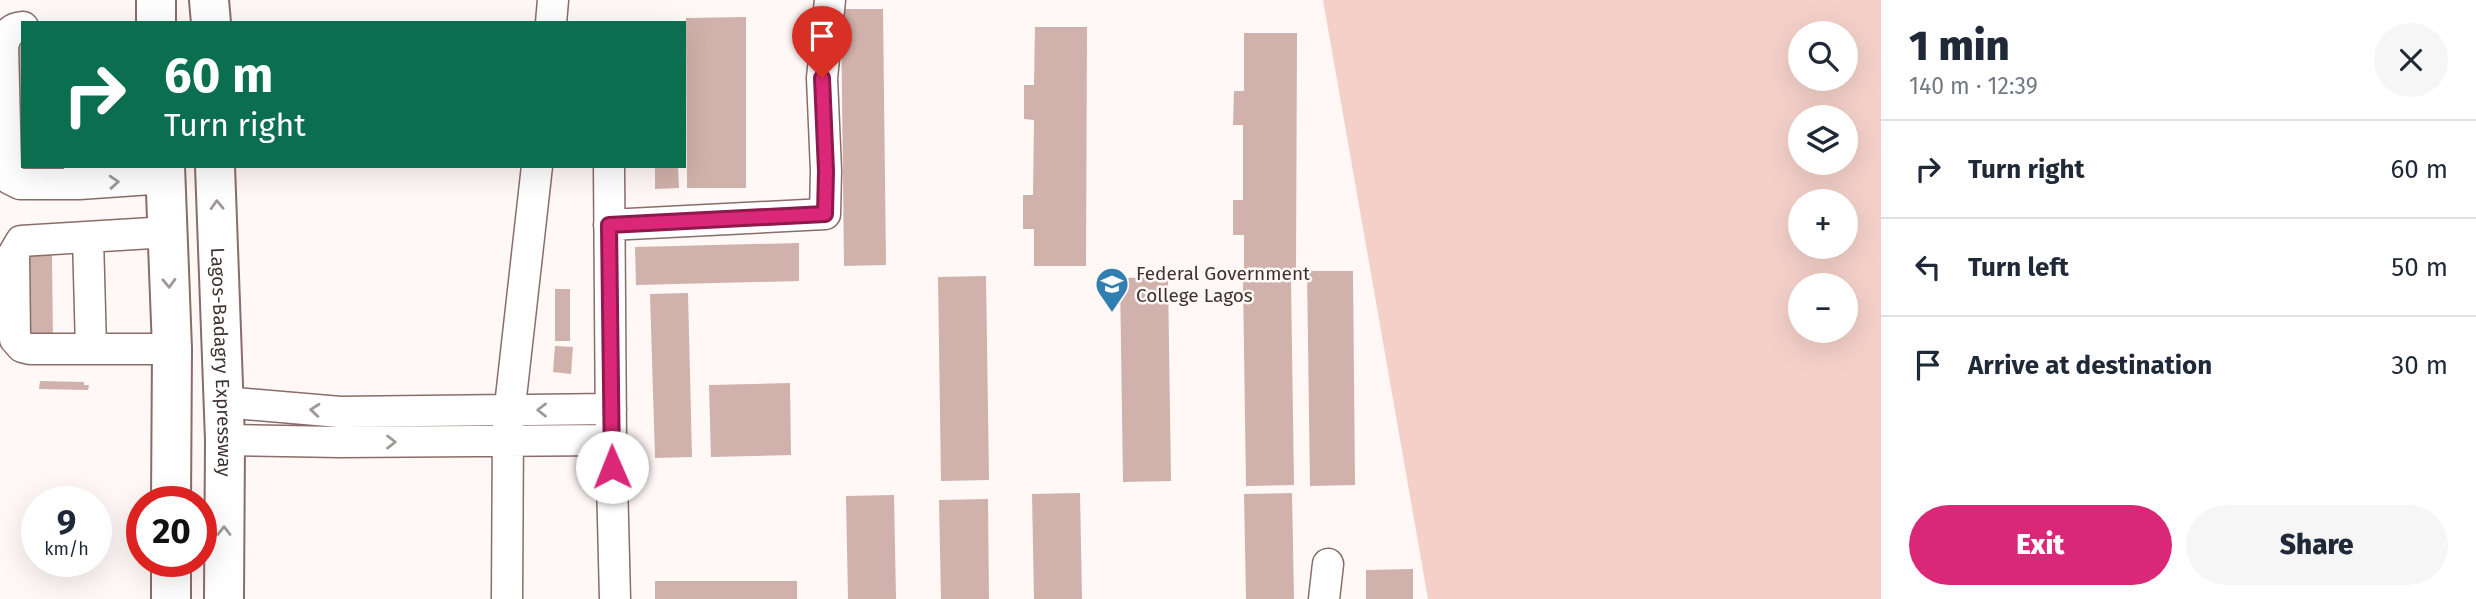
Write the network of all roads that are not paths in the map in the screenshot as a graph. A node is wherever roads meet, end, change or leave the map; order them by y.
1 (156, 0) edge
2 (209, 0) edge
3 (553, 0) edge
4 (830, 0) edge
5 (158, 21) edge
6 (211, 21) edge
7 (551, 21) edge
8 (21, 27) edge
9 (215, 168) edge
10 (537, 168) edge
11 (608, 168) edge
12 (165, 172) edge
13 (79, 175) edge
14 (609, 225) junction
15 (168, 232) junction
16 (89, 238) junction
17 (91, 348) junction
18 (172, 349) junction
19 (223, 401) junction
20 (611, 409) junction
21 (510, 410) junction
22 (225, 440) junction
23 (611, 440) junction
24 (508, 441) junction
25 (171, 486) edge
26 (1328, 564) dead end
27 (171, 577) edge
28 (171, 599) edge
29 (224, 599) edge
30 (507, 599) edge
31 (615, 599) edge
32 (1324, 599) edge

1 - 5 highway
2 - 6 highway
3 - 7 lane
4 - 14 lane
8 - 13 lane
19 -> 9 highway, Lagos-Badagry Expressway
10 - 21 lane
11 - 14 lane
13 -> 12 lane
12 - 15 highway
14 - 20 lane
15 - 16 lane
15 -> 18 highway
16 - 17 lane
16 - 17 lane
17 - 18 lane
18 - 25 highway
21 -> 19 lane
19 - 22 highway, Lagos-Badagry Expressway
20 -> 21 lane
20 - 23 lane
21 - 24 lane
22 -> 24 lane
29 -> 22 highway, Lagos-Badagry Expressway
23 - 24 lane
23 - 31 lane
24 - 30 lane
26 - 32 lane
27 - 28 highway

